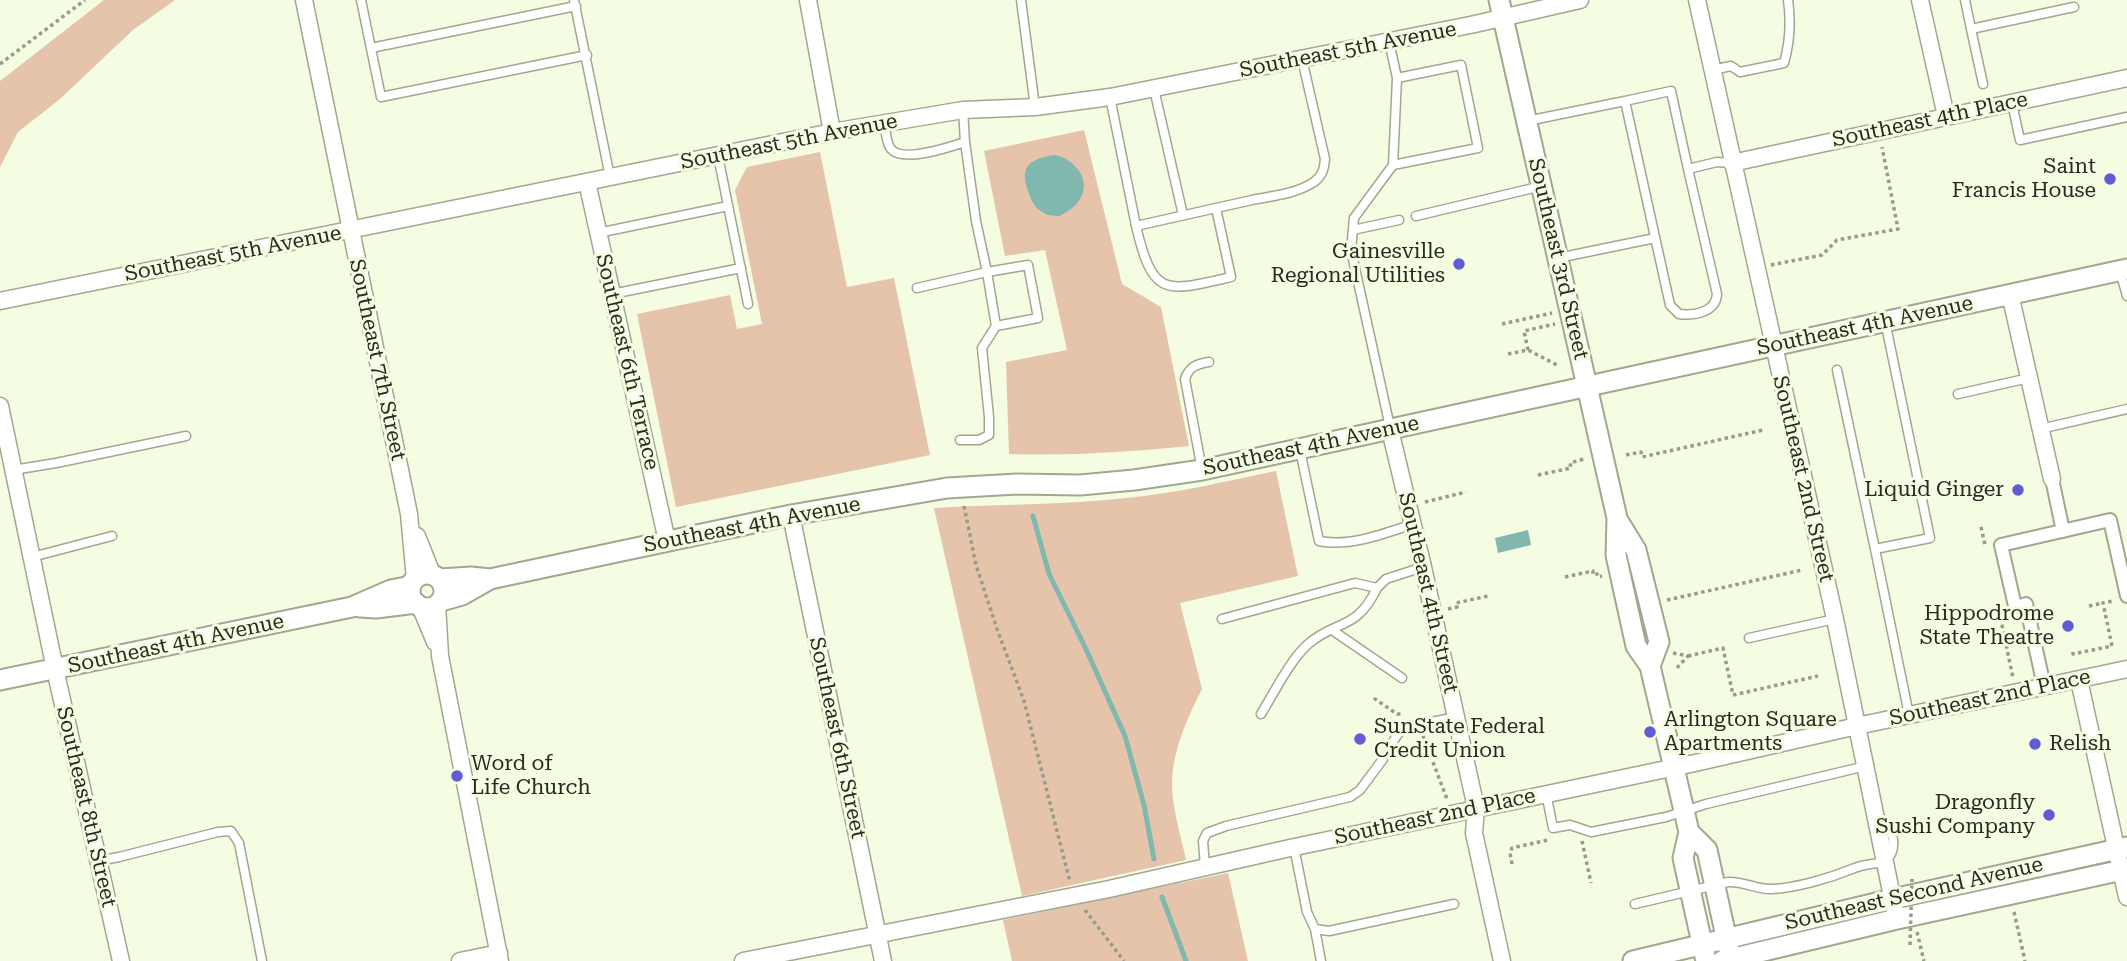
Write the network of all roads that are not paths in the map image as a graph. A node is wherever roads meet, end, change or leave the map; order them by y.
1 (304, 0) edge
2 (361, 0) edge
3 (808, 0) edge
4 (1021, 0) edge
5 (1697, 0) edge
6 (1788, 0) edge
7 (1920, 0) edge
8 (1965, 0) edge
9 (1571, 1) edge
10 (575, 3) edge
11 (2074, 7) dead end
12 (1501, 9) edge
13 (1971, 29) junction
14 (1389, 41) junction
15 (371, 48) junction
16 (587, 55) junction
17 (1302, 59) junction
18 (1712, 70) junction
19 (1397, 78) junction
20 (2127, 78) edge
21 (1983, 84) dead end
22 (1154, 89) junction
23 (1110, 97) junction
24 (1625, 100) junction
25 (2012, 103) junction
26 (1035, 107) junction
27 (963, 110) junction
28 (1946, 116) junction
29 (2127, 117) edge
30 (1527, 121) junction
31 (884, 122) junction
32 (832, 132) junction
33 (965, 142) junction
34 (718, 156) junction
35 (1732, 163) junction
36 (1394, 165) junction
37 (1688, 169) junction
38 (610, 177) junction
39 (587, 182) junction
40 (1542, 186) junction
41 (728, 206) junction
42 (1216, 208) junction
43 (1183, 215) junction
44 (1416, 216) dead end
45 (1399, 220) dead end
46 (1136, 226) junction
47 (351, 230) junction
48 (1353, 230) junction
49 (598, 233) junction
50 (1655, 238) junction
51 (1558, 258) junction
52 (741, 268) junction
53 (2123, 270) edge
54 (987, 272) junction
55 (917, 288) dead end
56 (612, 293) junction
57 (2010, 295) junction
58 (2127, 296) edge
59 (0, 300) edge
60 (748, 304) dead end
61 (1885, 321) junction
62 (996, 326) junction
63 (1773, 345) junction
64 (1209, 362) dead end
65 (1836, 370) dead end
66 (2029, 378) junction
67 (1587, 386) junction
68 (1958, 394) dead end
69 (0, 406) edge
70 (2127, 409) edge
71 (2040, 429) junction
72 (1390, 430) junction
73 (186, 436) dead end
74 (960, 440) dead end
75 (1300, 450) junction
76 (13, 470) junction
77 (1202, 470) junction
78 (2052, 479) joint
79 (791, 515) junction
80 (1413, 524) junction
81 (2063, 531) junction
82 (112, 536) dead end
83 (667, 541) junction
84 (1875, 550) junction
85 (32, 557) junction
86 (1423, 567) junction
87 (1377, 588) junction
88 (426, 592) junction
89 (2127, 596) edge
90 (1222, 619) dead end
91 (1835, 619) junction
92 (1332, 630) junction
93 (1749, 638) dead end
94 (55, 669) junction
95 (2127, 669) edge
96 (1402, 678) dead end
97 (0, 680) edge
98 (2080, 680) junction
99 (2044, 686) junction
100 (1261, 714) dead end
101 (1909, 715) junction
102 (1456, 717) junction
103 (1857, 726) junction
104 (1391, 746) dead end
105 (1383, 759) dead end
106 (1866, 766) junction
107 (1674, 767) junction
108 (1546, 793) junction
109 (1476, 808) junction
110 (1684, 812) junction
111 (1689, 832) junction
112 (1294, 847) junction
113 (2122, 849) edge
114 (98, 860) junction
115 (1885, 862) junction
116 (1205, 867) junction
117 (2124, 870) edge
118 (1715, 885) junction
119 (1690, 891) junction
120 (2127, 897) edge
121 (1893, 899) junction
122 (1454, 904) dead end
123 (1635, 904) dead end
124 (1897, 919) junction
125 (1315, 929) junction
126 (877, 934) junction
127 (1726, 937) junction
128 (1704, 952) edge
129 (500, 957) edge
130 (1728, 960) edge
131 (121, 961) edge
132 (262, 961) edge
133 (460, 961) edge
134 (743, 961) edge
135 (883, 961) edge
136 (1321, 961) edge
137 (1502, 961) edge
138 (1633, 961) edge

1 - 47 street, Southeast 7th Street
2 - 15 lane
3 - 32 street
4 - 26 lane
5 - 18 street, Southeast 2nd Street
6 - 18 lane
7 - 28 street
8 - 13 lane
9 - 12 street, Southeast 5th Avenue
10 - 15 lane
10 - 16 lane
11 - 13 lane
12 - 14 street, Southeast 5th Avenue
12 - 30 street, Southeast 3rd Street
13 - 21 lane
14 - 17 street, Southeast 5th Avenue
14 - 19 lane
15 - 16 lane
16 - 38 lane
17 - 22 street, Southeast 5th Avenue
17 - 42 lane
18 - 35 street, Southeast 2nd Street
19 - 36 lane
19 - 36 lane
20 - 25 street, Southeast 4th Place
22 - 23 street, Southeast 5th Avenue
22 - 43 lane
23 - 26 street, Southeast 5th Avenue
23 - 46 lane
24 - 30 lane
24 - 37 lane
24 - 50 lane
25 - 28 street, Southeast 4th Place
25 - 29 lane
26 - 27 street, Southeast 5th Avenue
27 - 31 street, Southeast 5th Avenue
27 - 33 lane
28 - 35 street, Southeast 4th Place
30 - 40 street, Southeast 3rd Street
31 - 32 street, Southeast 5th Avenue
31 - 33 lane
32 - 34 street, Southeast 5th Avenue
33 - 54 lane
34 - 38 street, Southeast 5th Avenue
34 - 41 lane
35 - 37 lane
35 - 63 street, Southeast 2nd Street
36 - 48 lane
37 - 50 lane
38 - 39 street, Southeast 5th Avenue
39 - 47 street, Southeast 5th Avenue
39 - 49 street, Southeast 6th Terrace
40 - 44 lane
40 - 51 street, Southeast 3rd Street
41 - 49 lane
41 - 52 lane
42 - 43 lane
42 - 46 lane
43 - 46 lane
45 - 48 lane
47 - 59 street, Southeast 5th Avenue
47 - 88 street, Southeast 7th Street
48 - 72 lane
49 - 56 street, Southeast 6th Terrace
50 - 51 lane
51 - 67 street, Southeast 3rd Street
52 - 56 lane
52 - 60 lane
53 - 57 street, Southeast 4th Avenue
53 - 58 lane
54 - 55 lane
54 - 62 lane
54 - 62 lane
56 - 83 street, Southeast 6th Terrace
57 - 61 street, Southeast 4th Avenue
57 - 66 street
61 - 63 street, Southeast 4th Avenue
61 - 84 lane
62 - 74 lane
63 - 67 street, Southeast 4th Avenue
63 - 91 street, Southeast 2nd Street
64 - 77 lane
65 - 84 lane
66 - 68 lane
66 - 71 street
67 - 72 street, Southeast 4th Avenue
67 - 107 street, Southeast 3rd Street
69 - 76 street, Southeast 8th Street
70 - 71 lane
71 - 78 street
72 - 75 street, Southeast 4th Avenue
72 - 80 street, Southeast 4th Street
73 - 76 lane
75 - 77 street, Southeast 4th Avenue
75 - 80 lane
76 - 85 street, Southeast 8th Street
77 - 79 street, Southeast 4th Avenue
78 - 81 street
79 - 83 street, Southeast 4th Avenue
79 - 126 street, Southeast 6th Street
80 - 86 street, Southeast 4th Street
81 - 89 street
81 - 99 street
82 - 85 lane
83 - 88 street, Southeast 4th Avenue
84 - 101 lane
85 - 94 street, Southeast 8th Street
86 - 87 lane
86 - 102 street, Southeast 4th Street
87 - 90 lane
87 - 92 lane
88 - 94 street, Southeast 4th Avenue
88 - 129 street, Southeast 7th Street
91 - 93 lane
91 - 103 street, Southeast 2nd Street
92 - 96 lane
92 - 100 lane
94 - 97 street, Southeast 4th Avenue
94 - 114 street, Southeast 8th Street
95 - 98 street, Southeast 2nd Place
98 - 99 street, Southeast 2nd Place
98 - 113 street
99 - 101 street, Southeast 2nd Place
101 - 103 street, Southeast 2nd Place
102 - 104 lane
102 - 109 street, Southeast 4th Street
103 - 106 street, Southeast 2nd Street
103 - 107 street, Southeast 2nd Place
105 - 116 lane
106 - 110 lane
106 - 115 street, Southeast 2nd Street
107 - 108 street, Southeast 2nd Place
107 - 110 street, Southeast 3rd Street
108 - 109 street, Southeast 2nd Place
108 - 110 lane
109 - 112 street, Southeast 2nd Place
109 - 137 street, Southeast 4th Street
110 - 111 street, Southeast 3rd Street
111 - 118 street, Southeast 3rd Street
111 - 119 street, Southeast 3rd Street
112 - 116 street, Southeast 2nd Place
112 - 125 lane
113 - 117 street
113 - 121 street, Southeast Second Avenue
114 - 131 street, Southeast 8th Street
114 - 132 lane
115 - 118 lane
115 - 121 street, Southeast 2nd Street
116 - 126 street, Southeast 2nd Place
117 - 120 street
117 - 124 street
118 - 119 lane
118 - 127 street, Southeast 3rd Street
119 - 123 lane
119 - 128 street, Southeast 3rd Street
121 - 124 street, Southeast 2nd Street
121 - 127 street, Southeast Second Avenue
122 - 125 lane
124 - 130 street
125 - 136 lane
126 - 134 street, Southeast 2nd Place
126 - 135 street, Southeast 6th Street
127 - 128 street, Southeast Second Avenue
127 - 130 street, Southeast 3rd Street
128 - 138 street, Southeast Second Avenue
129 - 133 street

